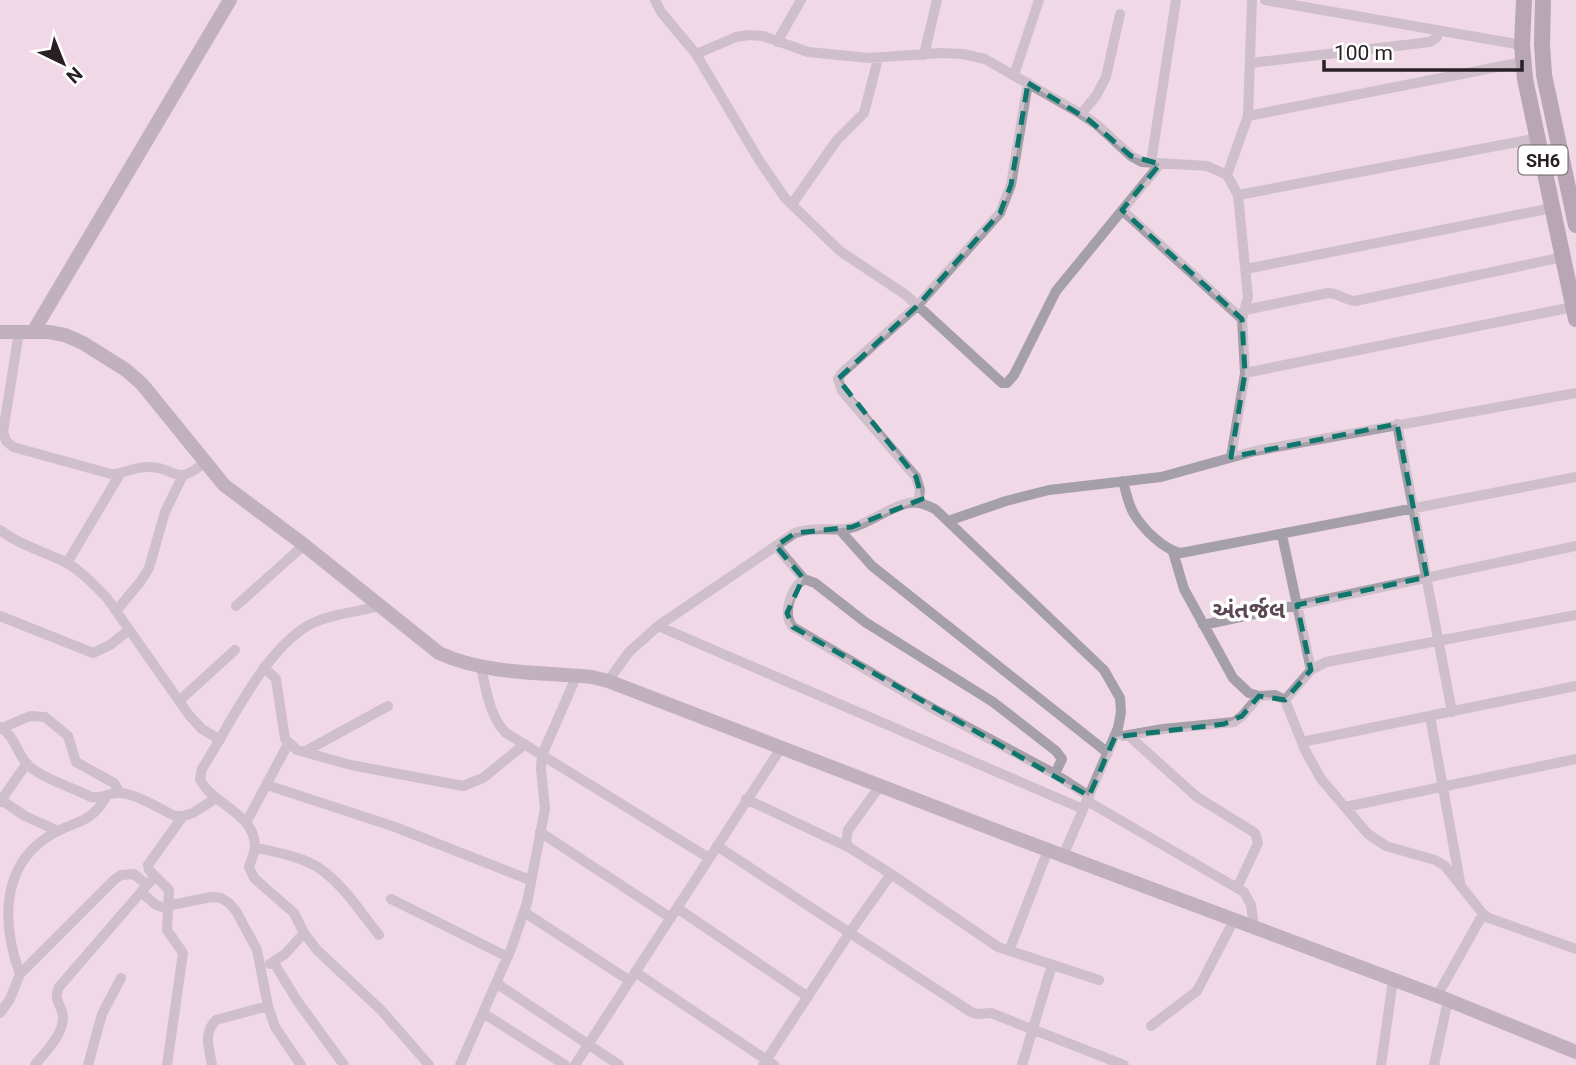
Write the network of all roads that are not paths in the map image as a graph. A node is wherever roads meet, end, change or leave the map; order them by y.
1 (230, 0) edge
2 (655, 0) edge
3 (801, 0) edge
4 (937, 0) edge
5 (1039, 0) edge
6 (1177, 0) edge
7 (1252, 0) edge
8 (1265, 0) edge
9 (1524, 0) edge
10 (1544, 0) edge
11 (1332, 6) edge
12 (1120, 15) dead end
13 (1438, 30) junction
14 (778, 41) junction
15 (1522, 45) junction
16 (696, 54) junction
17 (924, 55) junction
18 (878, 59) junction
19 (1523, 62) junction
20 (1251, 63) junction
21 (1014, 75) junction
22 (1028, 83) junction
23 (1081, 114) junction
24 (1248, 116) junction
25 (1539, 138) junction
26 (1156, 163) junction
27 (1227, 175) junction
28 (1238, 195) junction
29 (792, 204) junction
30 (1552, 208) junction
31 (1122, 210) junction
32 (1576, 225) edge
33 (1563, 257) junction
34 (1246, 269) junction
35 (918, 305) junction
36 (1575, 313) edge
37 (1243, 315) junction
38 (26, 331) junction
39 (0, 332) edge
40 (1245, 373) junction
41 (1576, 393) edge
42 (1397, 424) junction
43 (1231, 457) junction
44 (204, 463) junction
45 (120, 474) junction
46 (183, 475) junction
47 (1576, 477) edge
48 (1123, 481) junction
49 (918, 503) junction
50 (1413, 509) junction
51 (948, 521) junction
52 (0, 530) edge
53 (840, 530) junction
54 (1282, 535) junction
55 (304, 545) junction
56 (776, 546) junction
57 (1576, 546) edge
58 (1173, 552) junction
59 (67, 563) junction
60 (1427, 577) junction
61 (803, 579) junction
62 (1297, 605) junction
63 (236, 606) dead end
64 (380, 607) junction
65 (116, 611) junction
66 (1576, 615) edge
67 (0, 616) edge
68 (1203, 625) junction
69 (658, 626) junction
70 (129, 630) junction
71 (1439, 640) junction
72 (235, 650) dead end
73 (264, 667) junction
74 (481, 668) junction
75 (1311, 670) junction
76 (577, 676) junction
77 (608, 681) junction
78 (1576, 687) edge
79 (1259, 696) junction
80 (1285, 700) junction
81 (179, 701) junction
82 (388, 706) dead end
83 (1452, 712) junction
84 (1430, 716) junction
85 (1, 728) edge
86 (1129, 736) junction
87 (1115, 737) junction
88 (220, 740) junction
89 (1302, 742) junction
90 (288, 744) junction
91 (525, 744) junction
92 (781, 748) junction
93 (304, 752) junction
94 (1108, 753) junction
95 (542, 755) junction
96 (1576, 759) edge
97 (27, 763) junction
98 (1055, 774) junction
99 (267, 785) junction
100 (880, 786) junction
101 (1443, 786) junction
102 (120, 793) junction
103 (106, 797) junction
104 (216, 798) junction
105 (746, 799) junction
106 (1, 801) edge
107 (1087, 802) junction
108 (1345, 807) junction
109 (183, 816) junction
110 (246, 824) junction
111 (58, 831) junction
112 (540, 832) junction
113 (717, 846) junction
114 (255, 847) junction
115 (850, 848) junction
116 (1048, 850) junction
117 (1063, 856) junction
118 (709, 858) junction
119 (891, 874) junction
120 (530, 880) junction
121 (147, 884) junction
122 (1461, 885) junction
123 (1237, 888) junction
124 (391, 899) dead end
125 (169, 906) junction
126 (677, 908) junction
127 (524, 912) junction
128 (1483, 914) junction
129 (671, 918) junction
130 (1234, 920) junction
131 (1254, 927) junction
132 (850, 932) junction
133 (304, 933) junction
134 (379, 935) dead end
135 (5, 948) edge
136 (1576, 949) edge
137 (1009, 951) junction
138 (508, 957) junction
139 (274, 962) junction
140 (1052, 965) junction
141 (261, 967) junction
142 (20, 974) junction
143 (633, 976) junction
144 (121, 978) dead end
145 (1099, 980) dead end
146 (1393, 980) junction
147 (496, 983) junction
148 (807, 997) junction
149 (1443, 998) junction
150 (268, 1006) junction
151 (0, 1013) edge
152 (483, 1013) junction
153 (1151, 1026) dead end
154 (1032, 1029) junction
155 (588, 1045) junction
156 (1576, 1052) edge
157 (768, 1063) edge
158 (35, 1065) edge
159 (88, 1065) edge
160 (167, 1065) edge
161 (212, 1065) edge
162 (301, 1065) edge
163 (344, 1065) edge
164 (429, 1065) edge
165 (460, 1065) edge
166 (565, 1065) edge
167 (575, 1065) edge
168 (619, 1065) edge
169 (1021, 1065) edge
170 (1124, 1065) edge
171 (1381, 1065) edge
172 (1434, 1065) edge

1 - 38 street
2 - 16 street
3 - 14 street
4 - 17 street
5 - 21 street
6 - 26 street
7 - 20 street
8 - 11 street
9 - 15 main road, SH6
10 - 32 main road, SH6
11 - 13 street
12 - 23 street
13 - 15 street
13 - 20 street
14 - 16 street
14 - 18 street
15 - 19 main road, SH6
16 - 29 street
17 - 18 street
17 - 21 street
18 - 29 street
19 - 24 street
19 - 25 main road, SH6
20 - 24 street
21 - 22 street
22 - 23 street
22 - 35 street
23 - 26 street
24 - 27 street
25 - 28 street
25 - 30 main road, SH6
26 - 27 street
26 - 31 street
27 - 28 street
28 - 34 street
29 - 35 street
30 - 33 main road, SH6
30 - 34 street
31 - 35 street
31 - 37 street
33 - 36 main road, SH6
33 - 37 street
34 - 37 street
35 - 49 street
36 - 40 street
37 - 40 street
38 - 39 street
38 - 44 street
38 - 45 street
40 - 43 street
41 - 42 street
42 - 43 street
42 - 50 street
43 - 48 street
44 - 46 street
44 - 55 street
45 - 46 street
45 - 59 street
46 - 65 street
47 - 50 street
48 - 51 street
48 - 58 street
49 - 51 street
49 - 53 street
50 - 54 street
50 - 60 street
51 - 87 street
52 - 59 street
53 - 56 street
53 - 94 street
54 - 58 street
54 - 62 street
55 - 63 street
55 - 64 street
56 - 61 street
56 - 69 street
57 - 60 street
58 - 68 street
59 - 65 street
60 - 62 street
60 - 71 street
61 - 98 street
61 - 98 street
62 - 68 street
62 - 75 street
64 - 73 street
64 - 74 street
65 - 70 street
66 - 71 street
67 - 70 street
68 - 79 street
69 - 77 street
69 - 107 street
70 - 81 street
71 - 75 street
71 - 83 street
72 - 81 street
73 - 88 street
73 - 90 street
74 - 76 street
74 - 91 street
75 - 80 street
76 - 77 street
76 - 95 street
77 - 92 street
78 - 83 street
79 - 80 street
79 - 86 street
80 - 89 street
81 - 88 street
82 - 93 street
83 - 84 street
84 - 89 street
84 - 101 street
85 - 97 street
85 - 102 street
86 - 87 street
86 - 123 street
87 - 94 street
88 - 104 street
89 - 108 street
90 - 93 street
90 - 99 street
91 - 93 street
91 - 95 street
92 - 100 street
92 - 105 street
94 - 107 street
95 - 112 street
95 - 118 street
96 - 101 street
97 - 103 street
97 - 106 street
98 - 107 street
99 - 110 street
99 - 120 street
100 - 115 street
100 - 116 street
101 - 108 street
101 - 122 street
102 - 103 street
102 - 109 street
103 - 111 street
104 - 109 street
104 - 110 street
105 - 113 street
105 - 115 street
106 - 111 street
107 - 117 street
107 - 123 street
108 - 122 street
109 - 121 street
110 - 114 street
111 - 135 street
112 - 120 street
112 - 129 street
113 - 118 street
113 - 132 street
114 - 133 street
114 - 134 street
115 - 119 street
116 - 117 street
116 - 137 street
117 - 130 street
118 - 126 street
119 - 132 street
119 - 137 street
120 - 127 street
121 - 125 street
121 - 125 street
121 - 142 street
121 - 158 street
122 - 128 street
123 - 131 street
124 - 138 street
125 - 141 street
125 - 160 street
126 - 129 street
126 - 148 street
127 - 138 street
127 - 143 street
128 - 136 street
128 - 149 street
129 - 143 street
130 - 131 street
130 - 153 street
131 - 146 street
132 - 148 street
132 - 154 street
133 - 139 street
133 - 164 street
135 - 142 street
137 - 140 street
138 - 147 street
139 - 141 street
139 - 163 street
140 - 145 street
140 - 154 street
141 - 150 street
142 - 151 street
143 - 155 street
143 - 157 street
144 - 159 street
146 - 149 street
146 - 171 street
147 - 152 street
147 - 155 street
148 - 157 street
149 - 156 street
149 - 172 street
150 - 161 street
150 - 162 street
152 - 165 street
152 - 166 street
154 - 169 street
154 - 170 street
155 - 167 street
155 - 168 street

